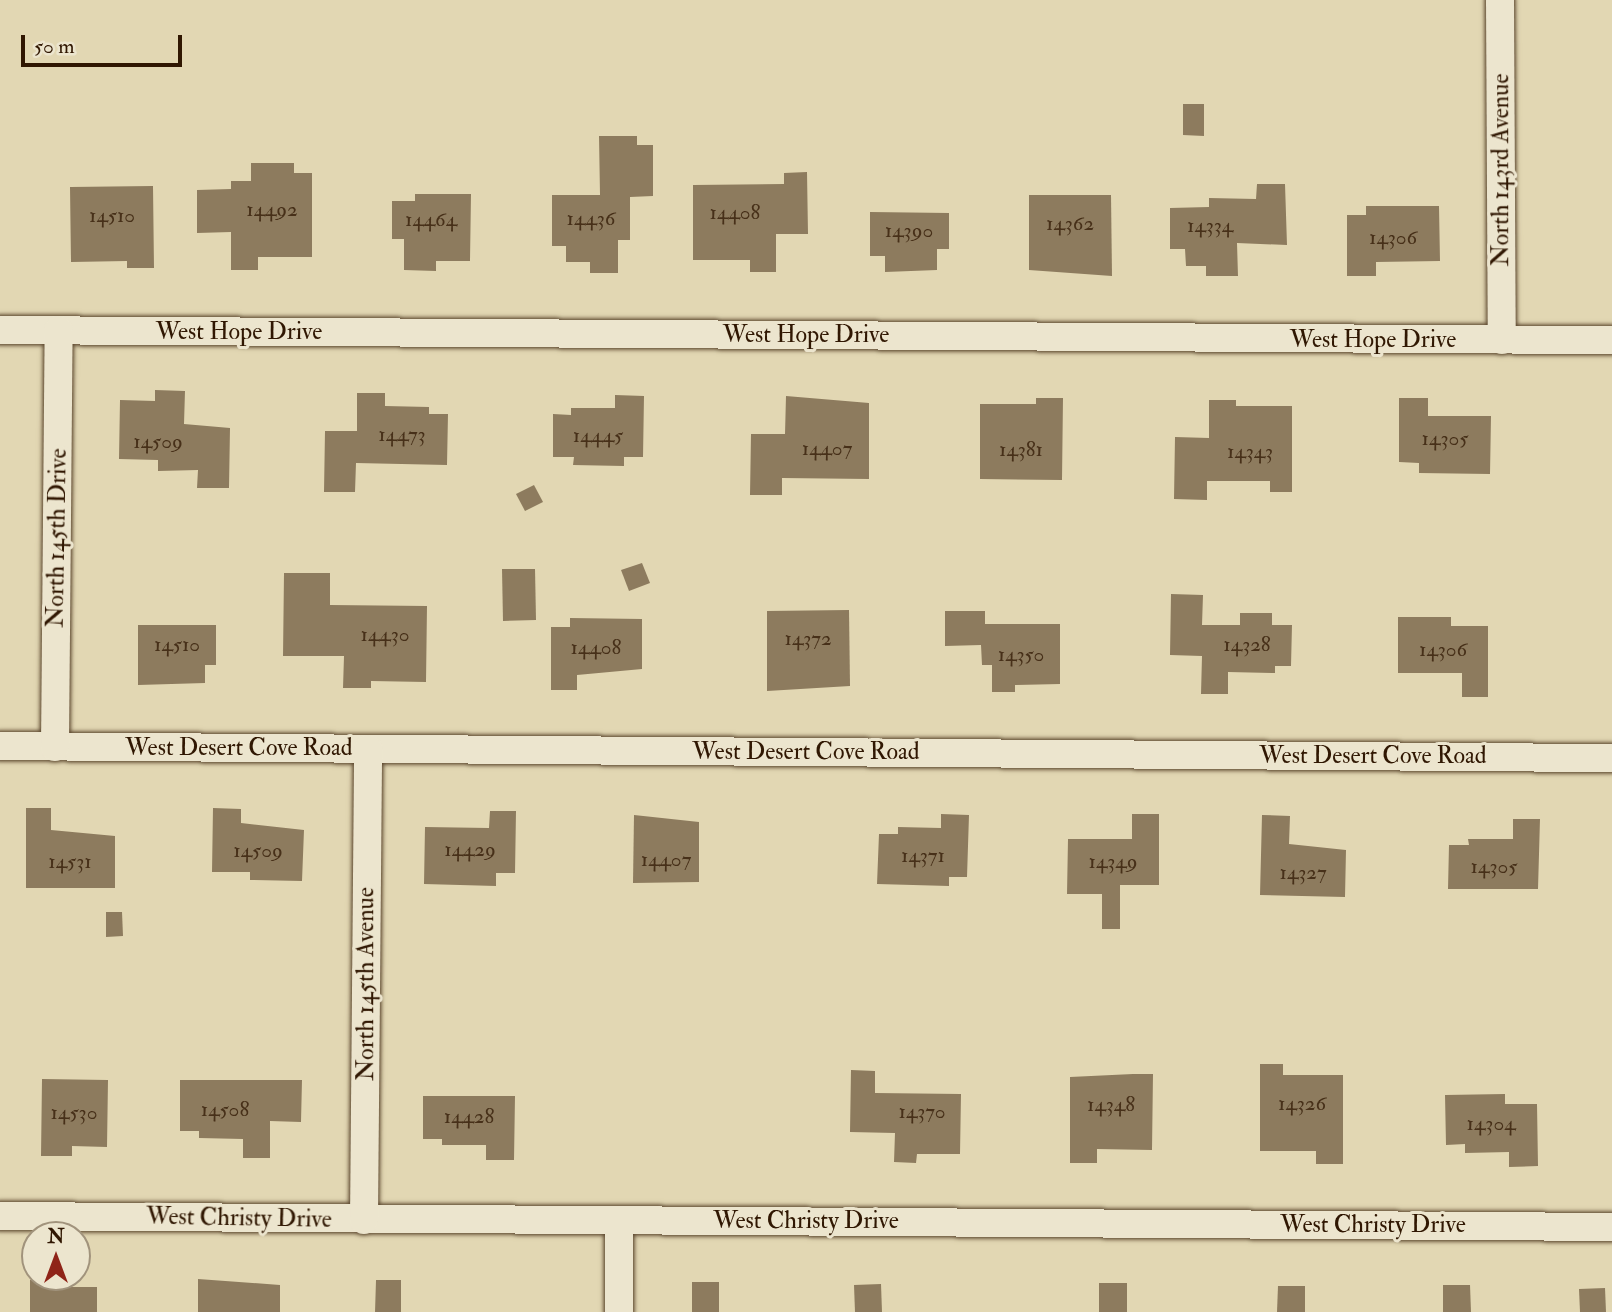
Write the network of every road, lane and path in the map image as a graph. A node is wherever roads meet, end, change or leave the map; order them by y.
1 (1500, 0) edge
2 (0, 330) edge
3 (59, 330) junction
4 (1612, 340) edge
5 (1502, 341) junction
6 (0, 746) edge
7 (55, 747) junction
8 (368, 749) junction
9 (1612, 758) edge
10 (0, 1216) edge
11 (364, 1220) junction
12 (619, 1221) junction
13 (1612, 1227) edge
14 (619, 1312) edge

1 - 5 street, North 143rd Avenue
2 - 3 street, West Hope Drive
3 - 5 street, West Hope Drive
3 - 7 street, North 145th Drive
4 - 5 street, West Hope Drive
6 - 7 street, West Desert Cove Road
7 - 8 street, West Desert Cove Road
8 - 9 street, West Desert Cove Road
8 - 11 street, North 145th Avenue
10 - 11 street, West Christy Drive
11 - 12 street, West Christy Drive
12 - 13 street, West Christy Drive
12 - 14 street

